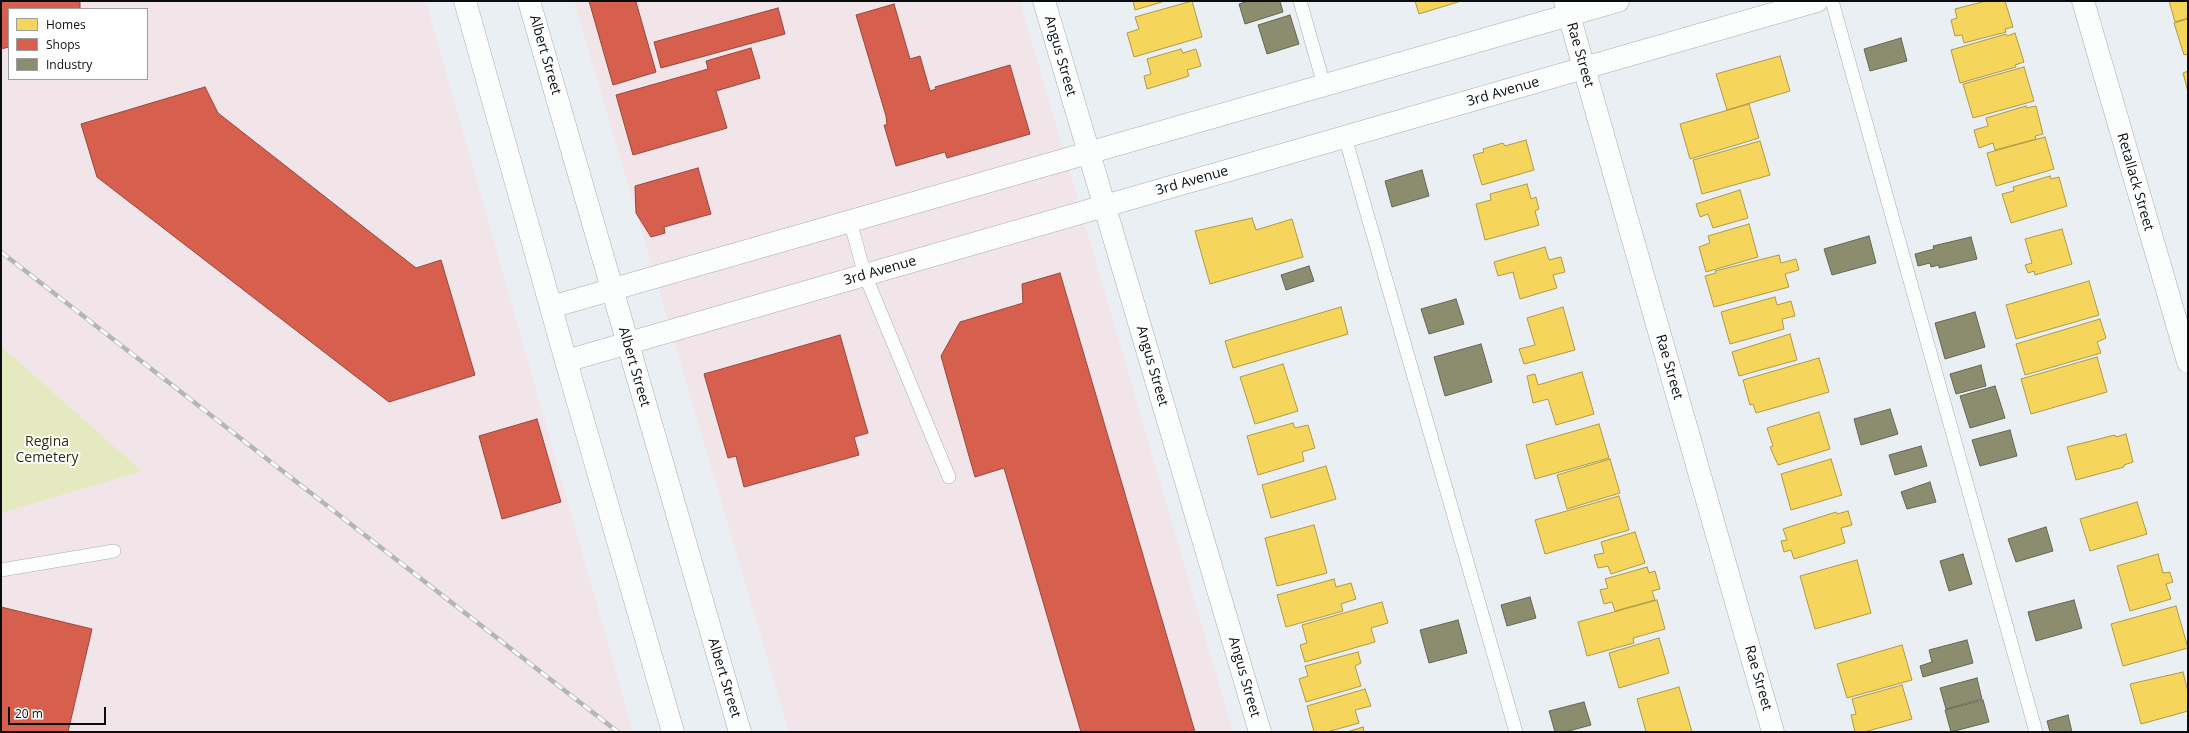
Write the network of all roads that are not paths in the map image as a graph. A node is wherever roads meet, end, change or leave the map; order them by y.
1 (466, 1) edge
2 (529, 1) edge
3 (1044, 1) edge
4 (1300, 1) edge
5 (1618, 1) edge
6 (1817, 1) edge
7 (1832, 1) edge
8 (2083, 1) edge
9 (1567, 8) edge
10 (1584, 68) junction
11 (1324, 85) junction
12 (1345, 137) junction
13 (1088, 153) junction
14 (1105, 206) junction
15 (850, 221) junction
16 (865, 275) junction
17 (612, 289) junction
18 (551, 308) junction
19 (627, 343) junction
20 (566, 361) junction
21 (2188, 362) edge
22 (949, 477) dead end
23 (114, 551) dead end
24 (1, 570) edge
25 (673, 732) edge
26 (740, 732) edge
27 (1260, 732) edge
28 (1516, 732) edge
29 (1773, 732) edge
30 (2036, 732) edge

1 - 18 street
2 - 17 street, Albert Street
3 - 13 street, Angus Street
4 - 11 lane
5 - 9 street
6 - 10 street, 3rd Avenue
7 - 30 lane
8 - 21 street, Retallack Street
9 - 10 street, Rae Street
9 - 11 street
10 - 12 street, 3rd Avenue
10 - 29 street, Rae Street
11 - 13 street
12 - 14 street, 3rd Avenue
12 - 28 lane
13 - 14 street, Angus Street
13 - 15 street
14 - 16 street, 3rd Avenue
14 - 27 street, Angus Street
15 - 16 lane
15 - 17 street
16 - 19 street, 3rd Avenue
16 - 22 lane
17 - 18 street
17 - 19 street, Albert Street
18 - 20 street
19 - 20 street, 3rd Avenue
19 - 26 street, Albert Street
20 - 25 street
23 - 24 lane

